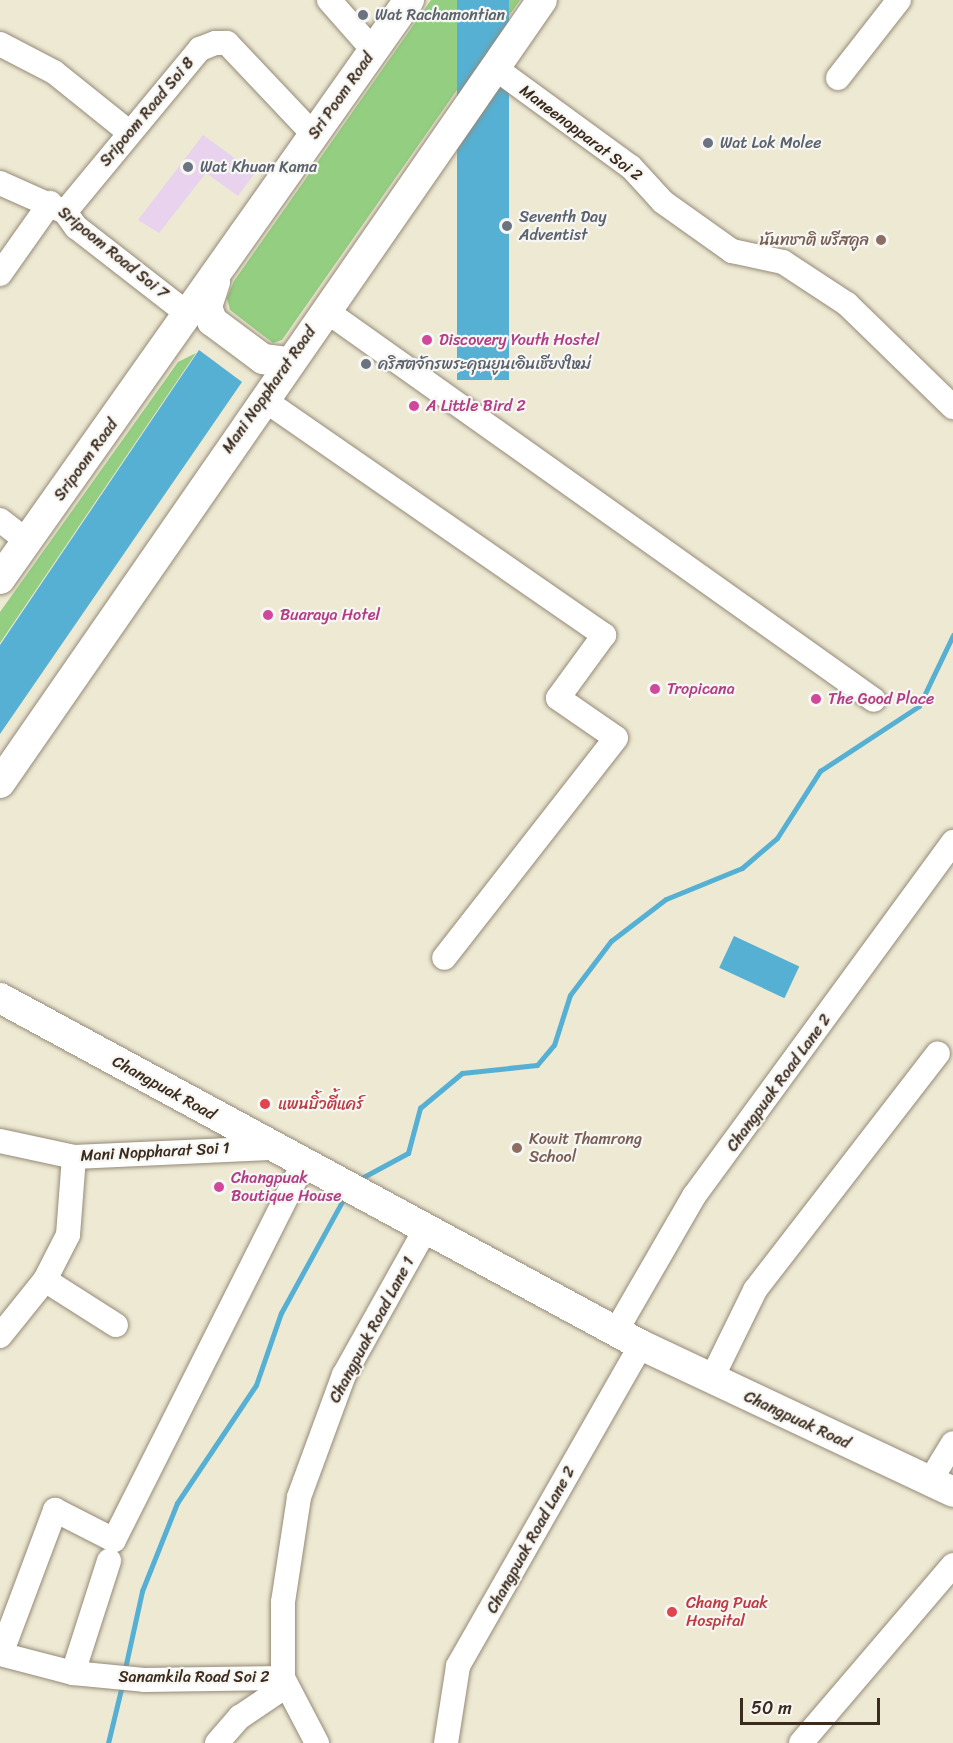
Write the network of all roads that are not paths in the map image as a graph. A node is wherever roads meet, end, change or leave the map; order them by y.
1 (329, 0) edge
2 (409, 0) edge
3 (543, 0) edge
4 (899, 0) edge
5 (0, 44) edge
6 (374, 51) junction
7 (495, 68) junction
8 (838, 78) dead end
9 (129, 132) junction
10 (314, 135) junction
11 (0, 183) edge
12 (58, 208) junction
13 (0, 274) edge
14 (325, 310) junction
15 (201, 324) junction
16 (171, 341) joint
17 (266, 381) junction
18 (953, 407) edge
19 (0, 520) edge
20 (28, 542) junction
21 (0, 579) edge
22 (874, 700) dead end
23 (0, 783) edge
24 (953, 842) edge
25 (444, 958) dead end
26 (0, 998) edge
27 (938, 1053) dead end
28 (0, 1142) edge
29 (275, 1148) junction
30 (74, 1157) junction
31 (303, 1164) junction
32 (425, 1230) junction
33 (45, 1280) junction
34 (116, 1325) dead end
35 (0, 1336) edge
36 (628, 1338) junction
37 (711, 1380) junction
38 (953, 1443) edge
39 (942, 1487) edge
40 (109, 1561) dead end
41 (953, 1565) edge
42 (0, 1654) edge
43 (73, 1673) junction
44 (284, 1682) junction
45 (217, 1743) edge
46 (317, 1743) edge
47 (446, 1743) edge
48 (801, 1743) edge

1 - 6 street
2 - 6 main road, Sri Poom Road
3 - 7 main road, Mani Noppharat Road
4 - 8 street
5 - 9 street
6 - 10 main road, Sri Poom Road
7 - 14 main road, Mani Noppharat Road
7 - 18 street, Maneenopparat Soi 2
9 - 10 street, Sripoom Road Soi 8
9 - 12 street, Sripoom Road Soi 8
10 - 15 main road, Sri Poom Road
11 - 12 street, Sripoom Road Soi 7
12 - 13 street, Sripoom Road Soi 8
12 - 15 street, Sripoom Road Soi 7
14 - 17 main road, Mani Noppharat Road
14 - 22 street
15 - 16 main road, Sri Poom Road
15 - 17 main road
16 - 20 main road, Sripoom Road
17 - 23 main road, Mani Noppharat Road
17 - 25 street
19 - 20 street
20 - 21 main road, Sripoom Road
24 - 36 street, Changpuak Road Lane 2
26 - 29 main road, Changpuak Road
27 - 37 street
28 - 30 street, Mani Noppharat Soi 1
29 - 30 street, Mani Noppharat Soi 1
29 - 31 main road, Changpuak Road
30 - 33 street
31 - 32 main road, Changpuak Road
31 - 42 street
32 - 36 main road, Changpuak Road
32 - 44 street, Changpuak Road Lane 1
33 - 34 street
33 - 35 street
36 - 37 main road, Changpuak Road
36 - 47 street, Changpuak Road Lane 2
37 - 39 main road, Changpuak Road
38 - 39 street
40 - 43 street
41 - 48 street
42 - 43 street, Sanamkila Road Soi 2
43 - 44 street, Sanamkila Road Soi 2
44 - 45 street
44 - 46 street

